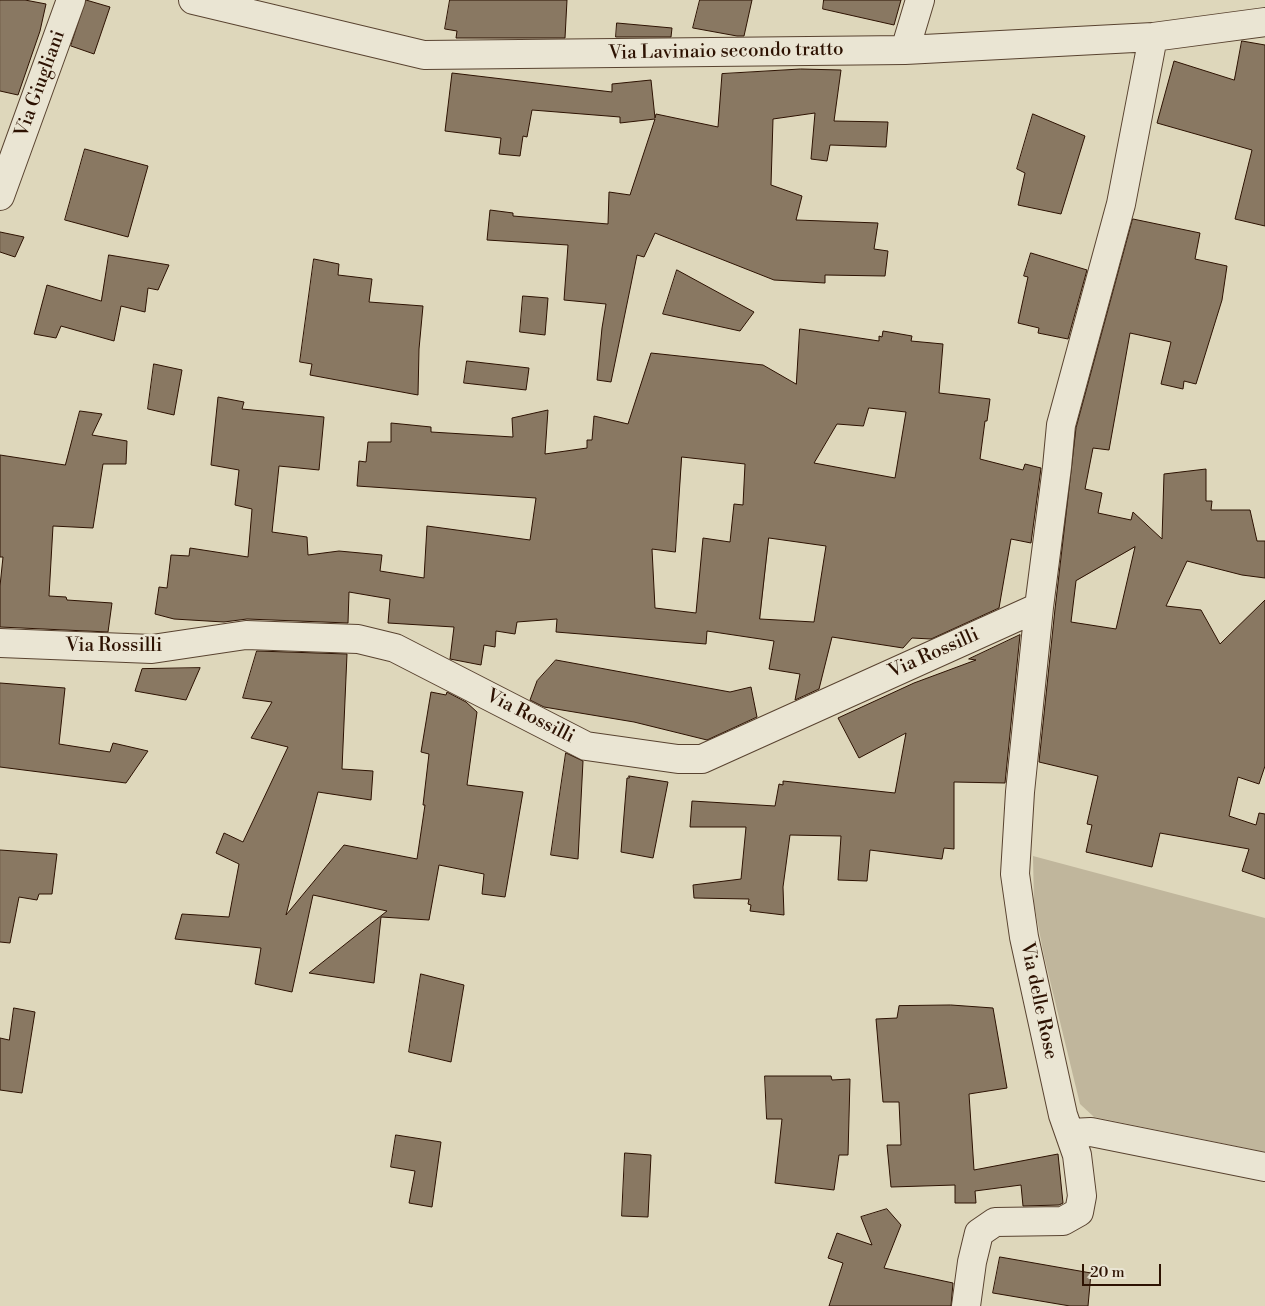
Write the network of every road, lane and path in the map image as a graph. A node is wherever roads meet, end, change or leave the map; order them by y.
1 (71, 0) edge
2 (193, 0) edge
3 (920, 0) edge
4 (1265, 22) edge
5 (1154, 37) junction
6 (904, 50) junction
7 (0, 196) edge
8 (1039, 607) junction
9 (0, 643) edge
10 (1070, 1132) junction
11 (1265, 1167) edge
12 (966, 1306) edge

1 - 7 street, Via Giugliani
2 - 6 street, Via Lavinaio secondo tratto
3 - 6 street
4 - 5 street, Via Lavinaio secondo tratto
5 - 6 street, Via Lavinaio secondo tratto
5 - 8 street, Via delle Rose
8 - 9 street, Via Rossilli
8 - 10 street, Via delle Rose
10 - 11 street
10 - 12 street, Via delle Rose

